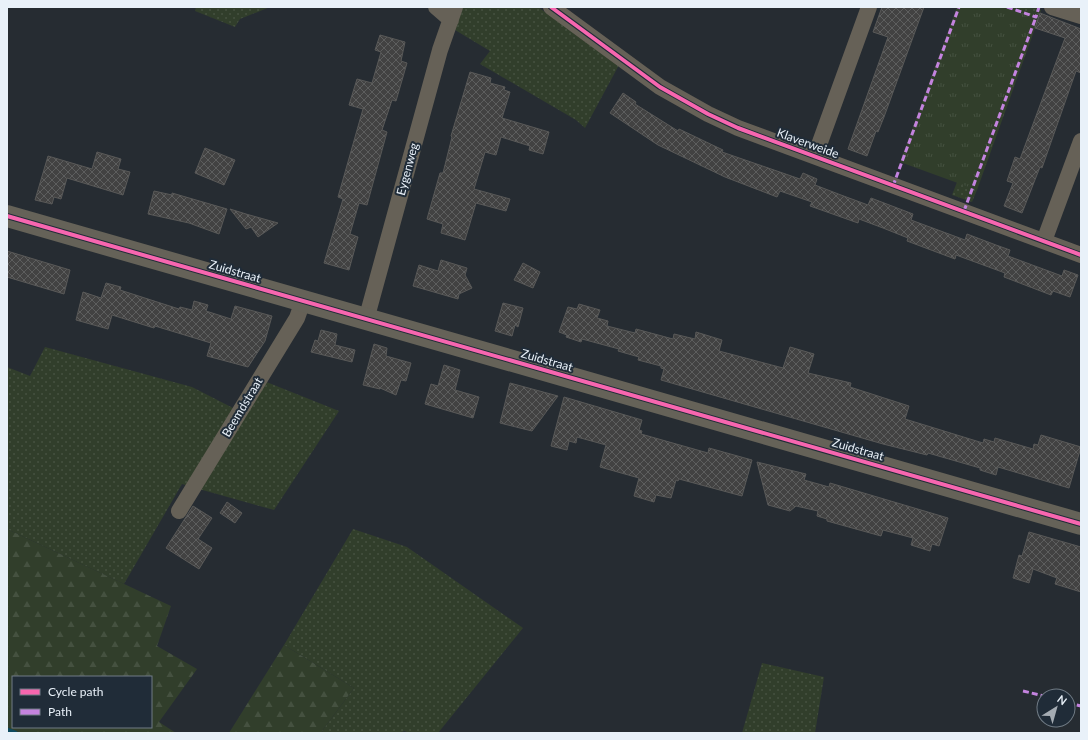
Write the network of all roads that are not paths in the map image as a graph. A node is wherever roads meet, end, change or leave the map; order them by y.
1 (436, 7) edge
2 (551, 7) edge
3 (869, 7) edge
4 (1052, 7) edge
5 (453, 13) edge
6 (1081, 16) edge
7 (1081, 141) edge
8 (815, 156) junction
9 (7, 216) edge
10 (1044, 241) junction
11 (1081, 255) edge
12 (303, 302) junction
13 (366, 320) junction
14 (179, 511) dead end
15 (1081, 524) edge

1 - 5 street, Eygenweg
2 - 8 street, Klaverweide
3 - 8 street, Klaverweide
4 - 6 street
5 - 13 street, Eygenweg
7 - 10 street
8 - 10 street, Klaverweide
9 - 12 main road, Zuidstraat
10 - 11 street, Klaverweide
12 - 13 main road, Zuidstraat
12 - 14 street, Beemdstraat
13 - 15 main road, Zuidstraat

